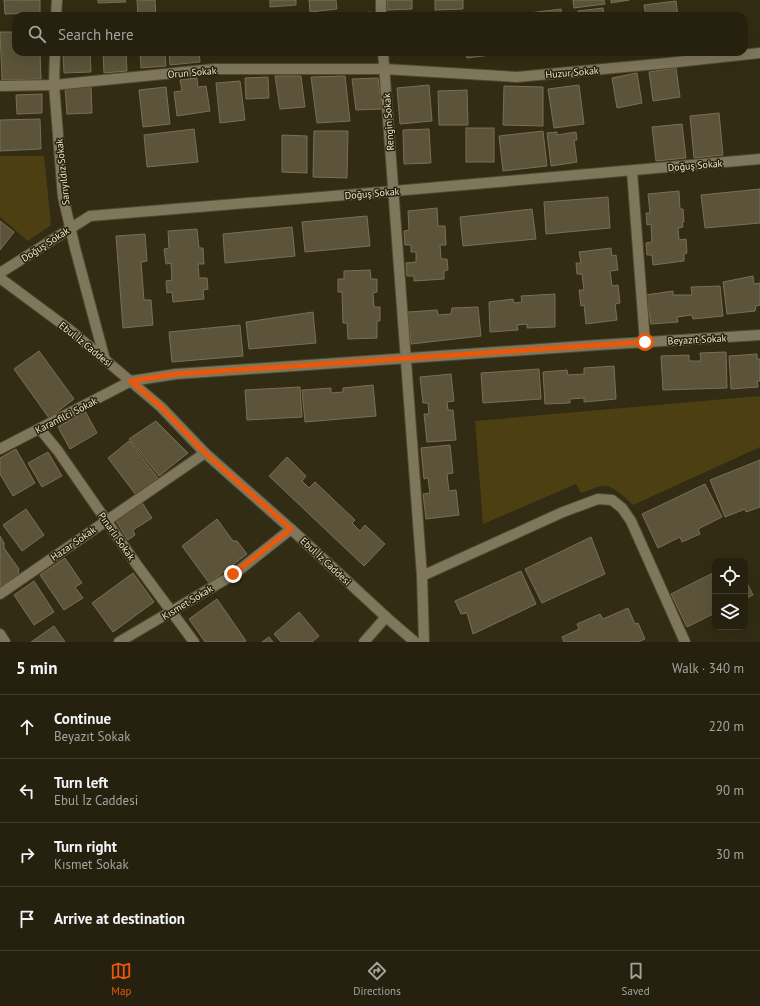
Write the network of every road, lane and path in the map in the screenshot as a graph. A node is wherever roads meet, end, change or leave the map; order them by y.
1 (57, 0) edge
2 (381, 0) edge
3 (56, 12) edge
4 (381, 12) edge
5 (760, 53) edge
6 (748, 54) edge
7 (55, 56) edge
8 (383, 56) edge
9 (732, 56) edge
10 (384, 69) junction
11 (54, 85) junction
12 (0, 86) edge
13 (760, 159) edge
14 (632, 170) junction
15 (394, 191) junction
16 (70, 228) junction
17 (1, 278) edge
18 (760, 336) edge
19 (645, 342) junction
20 (406, 359) junction
21 (105, 360) junction
22 (131, 381) junction
23 (40, 429) junction
24 (0, 449) edge
25 (205, 453) junction
26 (106, 520) junction
27 (291, 529) junction
28 (422, 576) junction
29 (0, 594) edge
30 (171, 611) junction
31 (386, 617) junction
32 (0, 634) edge
33 (5, 642) edge
34 (119, 642) edge
35 (194, 642) edge
36 (364, 642) edge
37 (415, 642) edge
38 (424, 642) edge
39 (685, 642) edge

1 - 3 street
2 - 4 street
5 - 6 street, Huzur Sokak
7 - 11 street, Sarıyıldız Sokak
8 - 10 street, Rengin Sokak
9 - 10 street, Huzur Sokak
10 - 11 street, Orun Sokak
10 - 15 street, Rengin Sokak
11 - 12 street, Orun Sokak
11 - 16 street, Sarıyıldız Sokak
13 - 14 street, Doğuş Sokak
14 - 15 street, Doğuş Sokak
14 - 19 street
15 - 16 street, Doğuş Sokak
15 - 20 street, Rengin Sokak
16 - 17 street, Doğuş Sokak
16 - 21 street, Sarıyıldız Sokak
17 - 21 street, Ebul İz Caddesi
18 - 19 street, Beyazıt Sokak
19 - 20 street, Beyazıt Sokak
20 - 22 street, Beyazıt Sokak
20 - 28 street, Rengin Sokak
21 - 22 street, Ebul İz Caddesi
22 - 23 street, Karanfilci Sokak
22 - 25 street, Ebul İz Caddesi
23 - 24 street, Karanfilci Sokak
23 - 26 street, Pınarlı Sokak
25 - 26 street, Hazar Sokak
25 - 27 street, Ebul İz Caddesi
26 - 29 street, Hazar Sokak
26 - 30 street, Pınarlı Sokak
27 - 30 street, Kısmet Sokak
27 - 31 street, Ebul İz Caddesi
28 - 38 street, Rengin Sokak
28 - 39 street
30 - 34 street, Kısmet Sokak
30 - 35 street, Pınarlı Sokak
31 - 36 street
31 - 37 street, Ebul İz Caddesi
32 - 33 street

